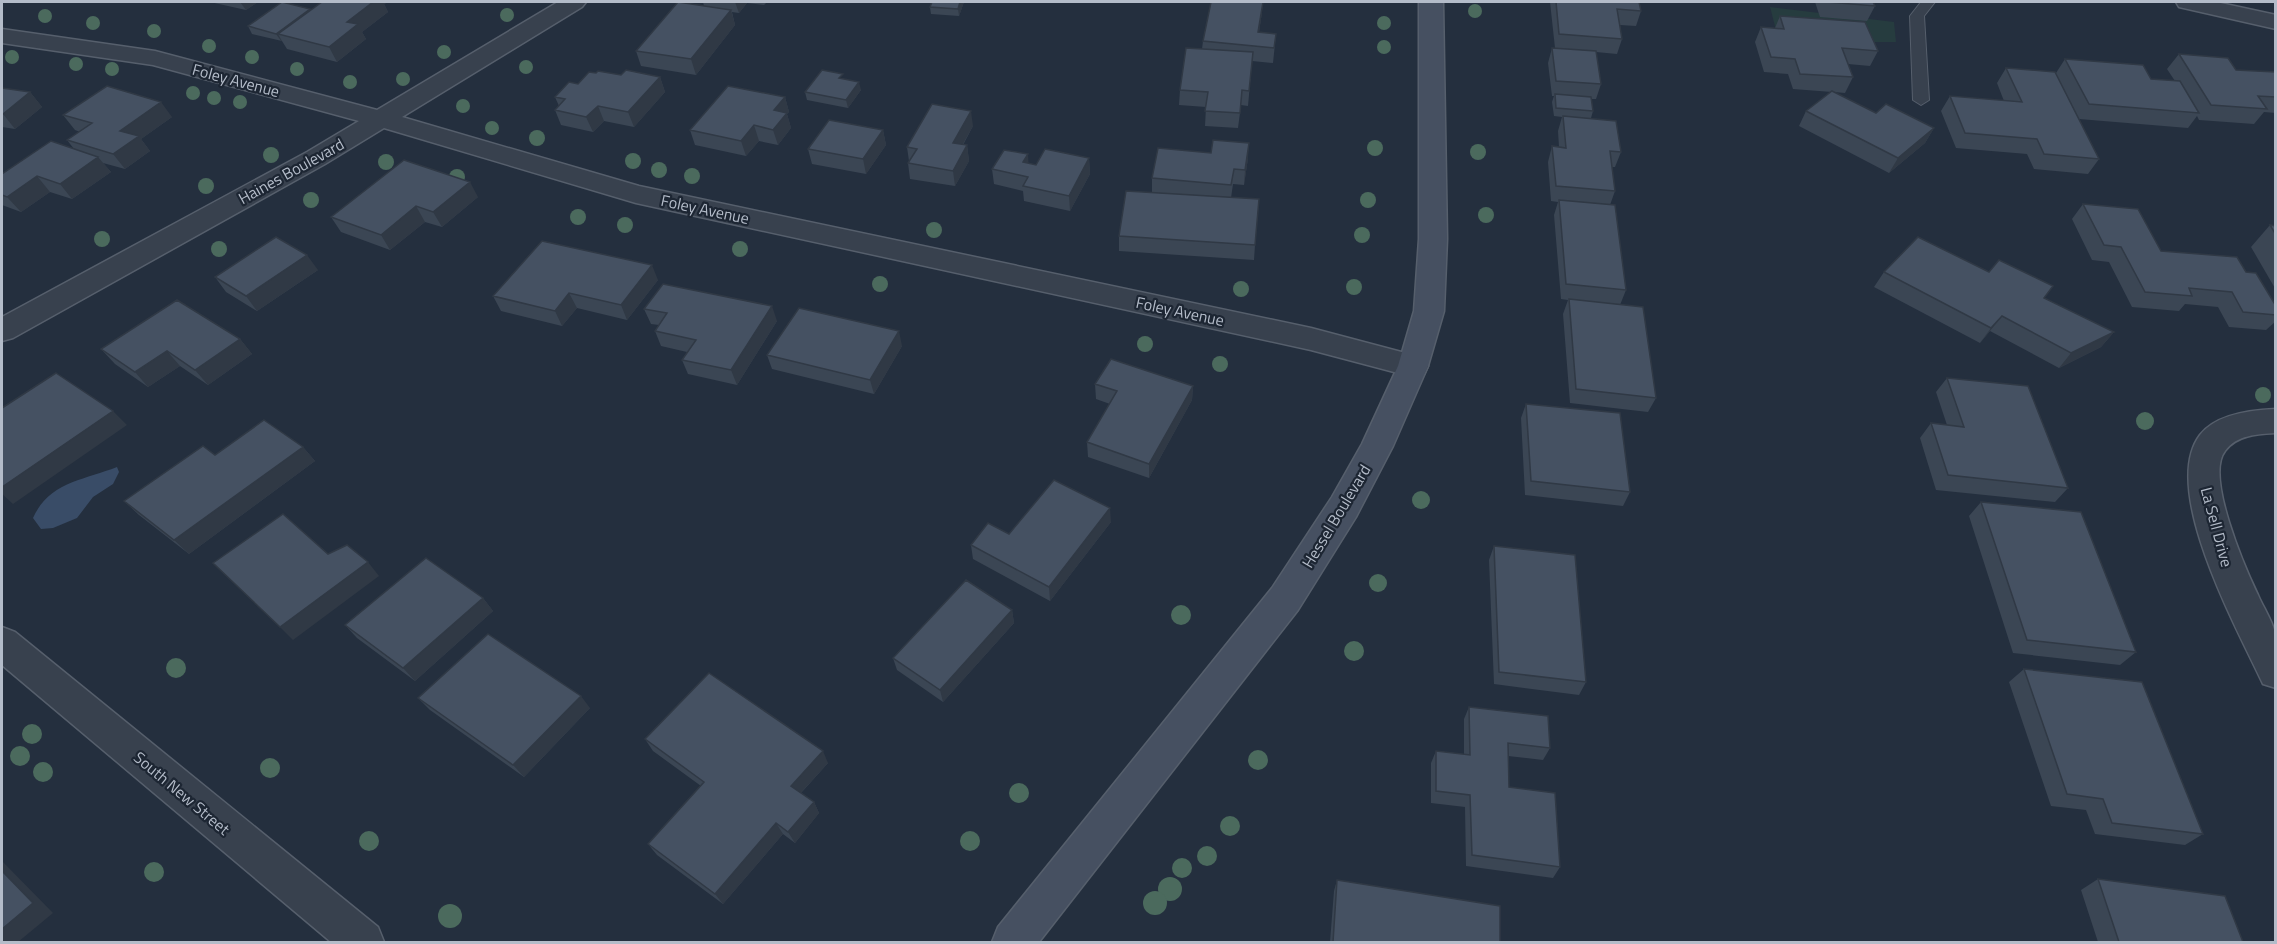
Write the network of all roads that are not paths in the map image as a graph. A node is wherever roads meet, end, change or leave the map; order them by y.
1 (574, 2) edge
2 (1431, 2) edge
3 (1928, 2) edge
4 (2187, 2) edge
5 (2276, 22) edge
6 (2, 36) edge
7 (1921, 100) dead end
8 (381, 119) junction
9 (2, 330) edge
10 (1413, 366) junction
11 (2276, 421) edge
12 (2, 643) edge
13 (2276, 672) edge
14 (1016, 940) edge
15 (363, 942) edge

1 - 8 street, Haines Boulevard
2 - 10 street, Hessel Boulevard
3 - 7 lane
4 - 5 street
6 - 8 street, Foley Avenue
8 - 9 street, Haines Boulevard
8 - 10 street, Foley Avenue
10 - 14 street, Hessel Boulevard
11 - 13 street, La Sell Drive
12 - 15 street, South New Street

